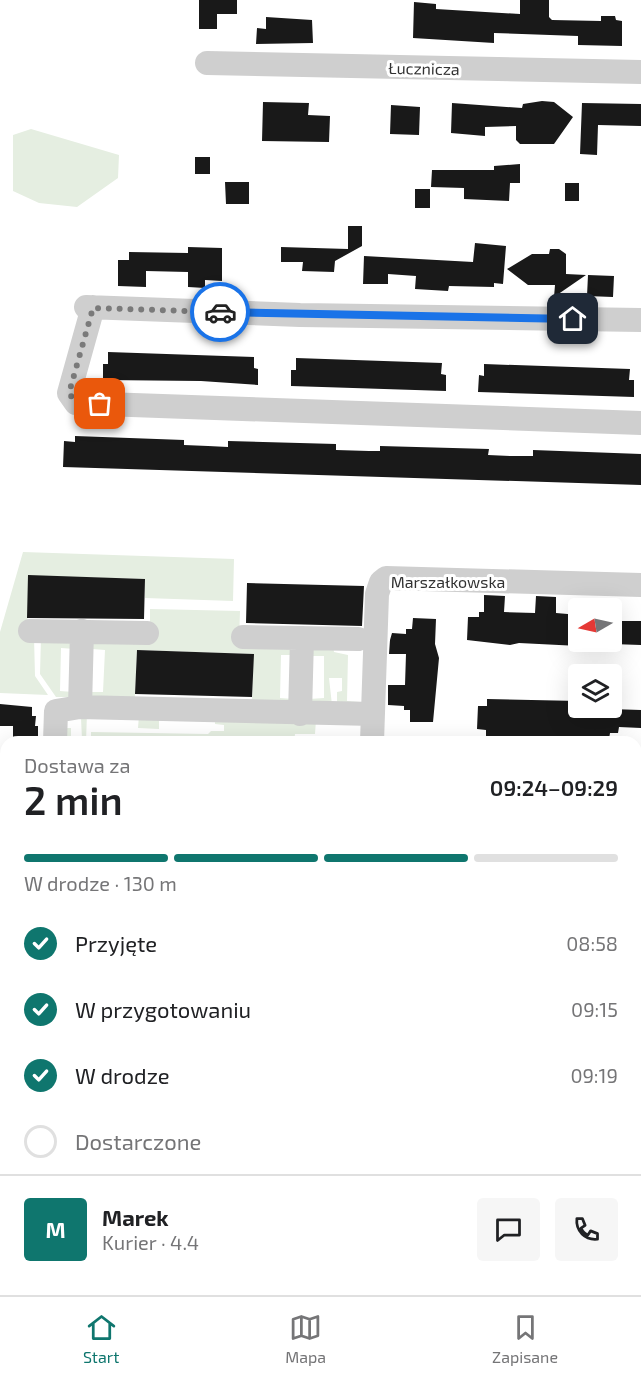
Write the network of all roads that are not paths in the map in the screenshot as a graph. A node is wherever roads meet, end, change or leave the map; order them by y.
1 (207, 63) dead end
2 (641, 72) edge
3 (641, 320) edge
4 (641, 423) edge
5 (641, 585) edge
6 (30, 631) dead end
7 (82, 632) junction
8 (147, 633) dead end
9 (243, 637) dead end
10 (302, 638) junction
11 (358, 639) dead end
12 (80, 707) junction
13 (300, 714) junction
14 (373, 714) junction
15 (55, 736) edge
16 (372, 736) edge

1 - 2 street, Łucznicza
3 - 4 street
5 - 14 street, Marszałkowska
6 - 7 street
7 - 8 street
7 - 12 street
9 - 10 street
10 - 11 street
10 - 13 street
12 - 13 street
12 - 15 street
13 - 14 street
14 - 16 street, Marszałkowska

